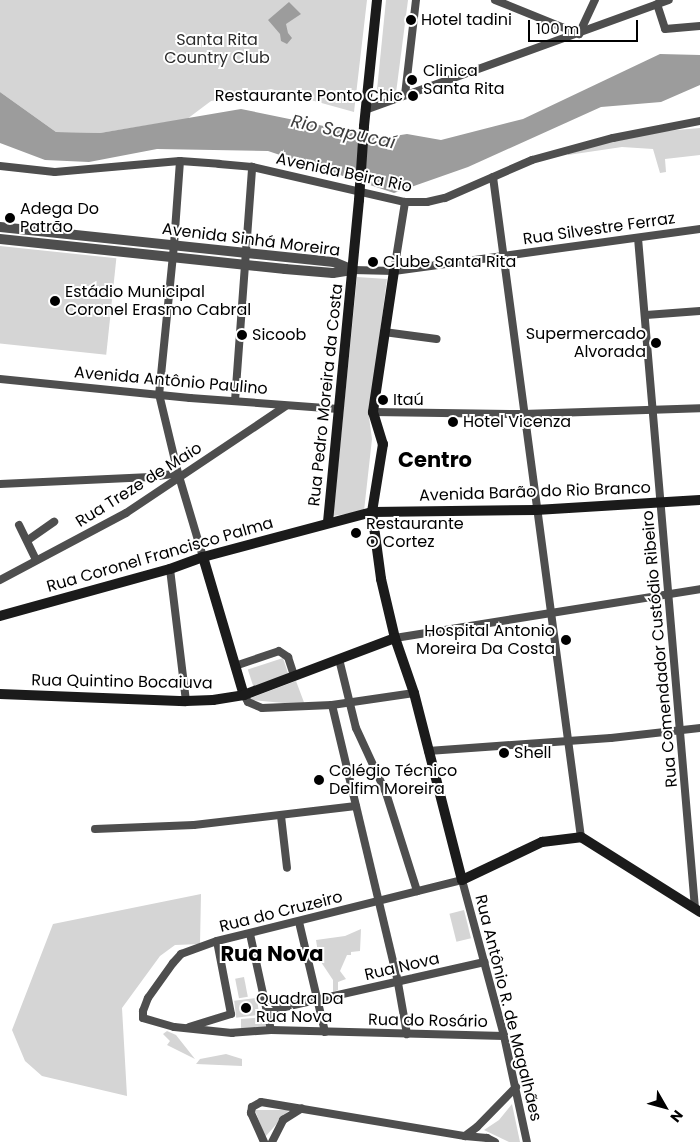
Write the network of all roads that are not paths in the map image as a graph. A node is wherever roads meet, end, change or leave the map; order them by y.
1 (377, 0) edge
2 (416, 0) edge
3 (495, 0) edge
4 (595, 0) edge
5 (669, 0) edge
6 (657, 4) junction
7 (700, 26) edge
8 (579, 34) junction
9 (405, 95) junction
10 (366, 110) junction
11 (700, 121) edge
12 (180, 161) junction
13 (0, 166) edge
14 (252, 167) junction
15 (493, 177) junction
16 (406, 202) junction
17 (0, 227) edge
18 (700, 229) edge
19 (115, 238) junction
20 (638, 238) junction
21 (0, 239) edge
22 (174, 244) junction
23 (114, 250) junction
24 (173, 256) junction
25 (504, 256) junction
26 (245, 258) junction
27 (353, 270) junction
28 (394, 271) junction
29 (700, 311) edge
30 (646, 315) junction
31 (384, 332) junction
32 (437, 339) dead end
33 (0, 379) edge
34 (159, 394) junction
35 (235, 402) junction
36 (286, 406) junction
37 (700, 408) edge
38 (340, 409) junction
39 (654, 410) junction
40 (372, 412) junction
41 (524, 414) junction
42 (179, 475) junction
43 (0, 484) edge
44 (700, 500) edge
45 (662, 503) junction
46 (536, 510) junction
47 (372, 512) junction
48 (54, 522) dead end
49 (328, 522) junction
50 (19, 525) dead end
51 (28, 540) junction
52 (203, 557) junction
53 (36, 560) junction
54 (170, 569) junction
55 (0, 580) edge
56 (700, 589) edge
57 (669, 592) junction
58 (551, 612) junction
59 (0, 616) edge
60 (395, 638) junction
61 (339, 659) junction
62 (235, 666) junction
63 (294, 676) junction
64 (414, 693) junction
65 (0, 694) edge
66 (244, 695) junction
67 (186, 701) junction
68 (350, 701) junction
69 (332, 705) junction
70 (700, 728) edge
71 (681, 730) junction
72 (567, 740) junction
73 (428, 751) junction
74 (356, 806) junction
75 (281, 816) junction
76 (95, 829) dead end
77 (581, 836) junction
78 (287, 868) dead end
79 (462, 880) junction
80 (417, 892) junction
81 (379, 902) junction
82 (697, 910) edge
83 (299, 922) junction
84 (250, 934) junction
85 (217, 941) junction
86 (485, 962) junction
87 (398, 983) junction
88 (319, 1000) junction
89 (266, 1011) junction
90 (143, 1018) joint
91 (187, 1028) junction
92 (271, 1030) junction
93 (325, 1032) junction
94 (407, 1034) junction
95 (504, 1036) junction
96 (516, 1087) junction
97 (302, 1108) junction
98 (465, 1136) junction
99 (264, 1142) edge
100 (272, 1142) edge
101 (495, 1142) edge
102 (527, 1142) edge

1 - 10 main road, Rua Pedro Moreira da Costa
2 - 9 street
3 - 8 street
4 - 8 street
5 - 6 street
6 - 7 street
6 - 8 street
8 - 9 street
9 - 10 street
10 - 27 main road, Rua Pedro Moreira da Costa, bridge
11 - 15 street, Avenida Beira Rio
12 - 13 street, Avenida Beira Rio
12 - 14 street, Avenida Beira Rio
12 - 22 street
14 - 16 street, Avenida Beira Rio
14 - 26 street
15 - 16 street, Avenida Beira Rio
15 - 25 street
16 - 28 street
17 - 19 street, Avenida Sinhá Moreira
18 - 20 street, Rua Silvestre Ferraz
19 - 22 street, Avenida Sinhá Moreira
19 - 23 street
20 - 25 street, Rua Silvestre Ferraz
20 - 30 street, Rua Comendador Custódio Ribeiro
21 - 23 street, Avenida Sinhá Moreira
22 - 24 street
22 - 26 street, Avenida Sinhá Moreira
23 - 24 street, Avenida Sinhá Moreira
24 - 26 street, Avenida Sinhá Moreira
24 - 34 street
25 - 28 street, Rua Silvestre Ferraz
25 - 41 street
26 - 27 street, Avenida Sinhá Moreira
26 - 35 street
27 - 28 street, Rua Silvestre Ferraz
27 - 38 main road, Rua Pedro Moreira da Costa
28 - 31 main road
29 - 30 street
30 - 39 street, Rua Comendador Custódio Ribeiro
31 - 32 street
31 - 40 main road
33 - 34 street, Avenida Antônio Paulino
34 - 35 street, Avenida Antônio Paulino
34 - 42 street
35 - 36 street, Avenida Antônio Paulino
36 - 38 street, Avenida Antônio Paulino
36 - 42 street, Rua Treze de Maio
37 - 39 street
38 - 49 main road, Rua Pedro Moreira da Costa
39 - 41 street
39 - 45 street, Rua Comendador Custódio Ribeiro
40 - 41 street
40 - 47 main road
41 - 46 street
42 - 43 street
42 - 52 street
42 - 53 street, Rua Treze de Maio
44 - 45 main road, Avenida Barão do Rio Branco
45 - 46 main road, Avenida Barão do Rio Branco
45 - 57 street, Rua Comendador Custódio Ribeiro
46 - 47 main road, Avenida Barão do Rio Branco
46 - 58 street
47 - 49 main road, Avenida Barão do Rio Branco
47 - 60 main road
48 - 51 street
49 - 52 main road, Rua Coronel Francisco Palma
50 - 51 street
51 - 53 street
52 - 54 main road, Rua Coronel Francisco Palma
52 - 62 main road
53 - 55 street, Rua Treze de Maio
54 - 59 main road, Rua Coronel Francisco Palma
54 - 67 street
56 - 57 street
57 - 58 street
57 - 71 street, Rua Comendador Custódio Ribeiro
58 - 60 street
58 - 72 street
60 - 61 main road, Rua Quintino Bocaiuva
60 - 64 main road
61 - 63 main road, Rua Quintino Bocaiuva
61 - 68 street
62 - 63 street
62 - 66 main road
63 - 66 main road, Rua Quintino Bocaiuva
64 - 68 street
64 - 73 main road
65 - 67 main road, Rua Quintino Bocaiuva
66 - 67 main road, Rua Quintino Bocaiuva
66 - 69 street
68 - 69 street
68 - 80 street
69 - 74 street
70 - 71 street
71 - 72 street
71 - 82 street, Rua Comendador Custódio Ribeiro
72 - 73 street
72 - 77 street
73 - 79 main road
74 - 75 street
74 - 81 street
75 - 76 street
75 - 78 street
77 - 79 main road
77 - 82 main road
79 - 80 street, Rua do Cruzeiro
79 - 86 street, Rua Antônio R. de Magalhães
80 - 81 street, Rua do Cruzeiro
81 - 83 street, Rua do Cruzeiro
81 - 87 street
83 - 84 street, Rua do Cruzeiro
83 - 88 street
84 - 85 street, Rua do Cruzeiro
84 - 89 street
85 - 90 street, Rua do Cruzeiro
85 - 91 street
86 - 87 street, Rua Nova
86 - 95 street, Rua Antônio R. de Magalhães
87 - 88 street, Rua Nova
87 - 94 street
88 - 89 street, Rua Nova
88 - 93 street
89 - 92 street
90 - 91 street, Rua do Rosário
91 - 92 street, Rua do Rosário
92 - 93 street, Rua do Rosário
93 - 94 street, Rua do Rosário
94 - 95 street, Rua do Rosário
95 - 96 street, Rua Antônio R. de Magalhães
96 - 98 street
96 - 102 street, Rua Antônio R. de Magalhães
97 - 98 street
97 - 99 street
97 - 100 street
98 - 101 street

